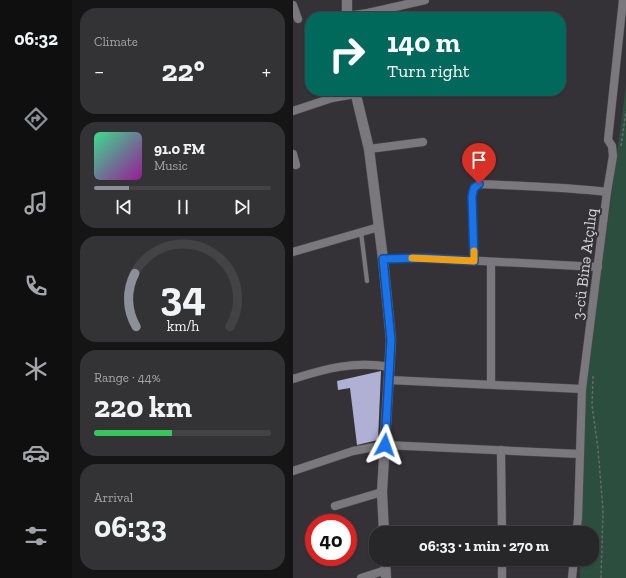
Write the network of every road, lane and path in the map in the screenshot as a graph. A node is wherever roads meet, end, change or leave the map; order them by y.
1 (347, 0) edge
2 (425, 0) edge
3 (623, 0) edge
4 (293, 4) edge
5 (347, 12) edge
6 (372, 12) edge
7 (298, 19) dead end
8 (339, 96) edge
9 (356, 96) edge
10 (293, 111) edge
11 (626, 111) edge
12 (423, 142) dead end
13 (369, 149) junction
14 (621, 150) dead end
15 (293, 154) edge
16 (296, 165) dead end
17 (607, 192) junction
18 (379, 227) junction
19 (361, 232) junction
20 (293, 252) edge
21 (383, 259) junction
22 (474, 261) junction
23 (491, 262) junction
24 (598, 267) junction
25 (367, 281) dead end
26 (390, 367) junction
27 (593, 370) dead end
28 (293, 379) edge
29 (389, 380) junction
30 (491, 384) junction
31 (582, 389) junction
32 (385, 445) junction
33 (501, 450) junction
34 (580, 454) junction
35 (293, 471) edge
36 (383, 492) junction
37 (335, 506) dead end
38 (384, 526) edge
39 (501, 526) edge
40 (577, 526) edge
41 (502, 566) edge
42 (573, 566) edge
43 (386, 574) edge
44 (361, 578) edge
45 (502, 578) edge
46 (572, 578) edge
47 (601, 578) edge

1 - 5 street
2 - 6 street
3 - 17 street, 3-cü Binə Atçılıq
4 - 7 street
8 - 10 street
9 - 13 street
11 - 14 path
12 - 13 street
13 - 18 street
15 - 16 street
17 - 22 street
17 - 24 street, 3-cü Binə Atçılıq
18 - 19 street
18 - 21 street
19 - 20 street
19 - 25 lane
21 - 22 street
21 - 26 street
22 - 23 street
23 - 24 street
23 - 30 street
24 - 31 street, 3-cü Binə Atçılıq
26 - 28 street
26 - 29 street
27 - 47 path
29 - 30 street
29 - 32 street
30 - 31 street
31 - 34 street, 3-cü Binə Atçılıq
32 - 33 street
32 - 35 street
32 - 36 street
33 - 34 street
33 - 39 street
34 - 40 street, 3-cü Binə Atçılıq
36 - 37 street
36 - 38 street
41 - 45 street
42 - 46 street
43 - 44 street

